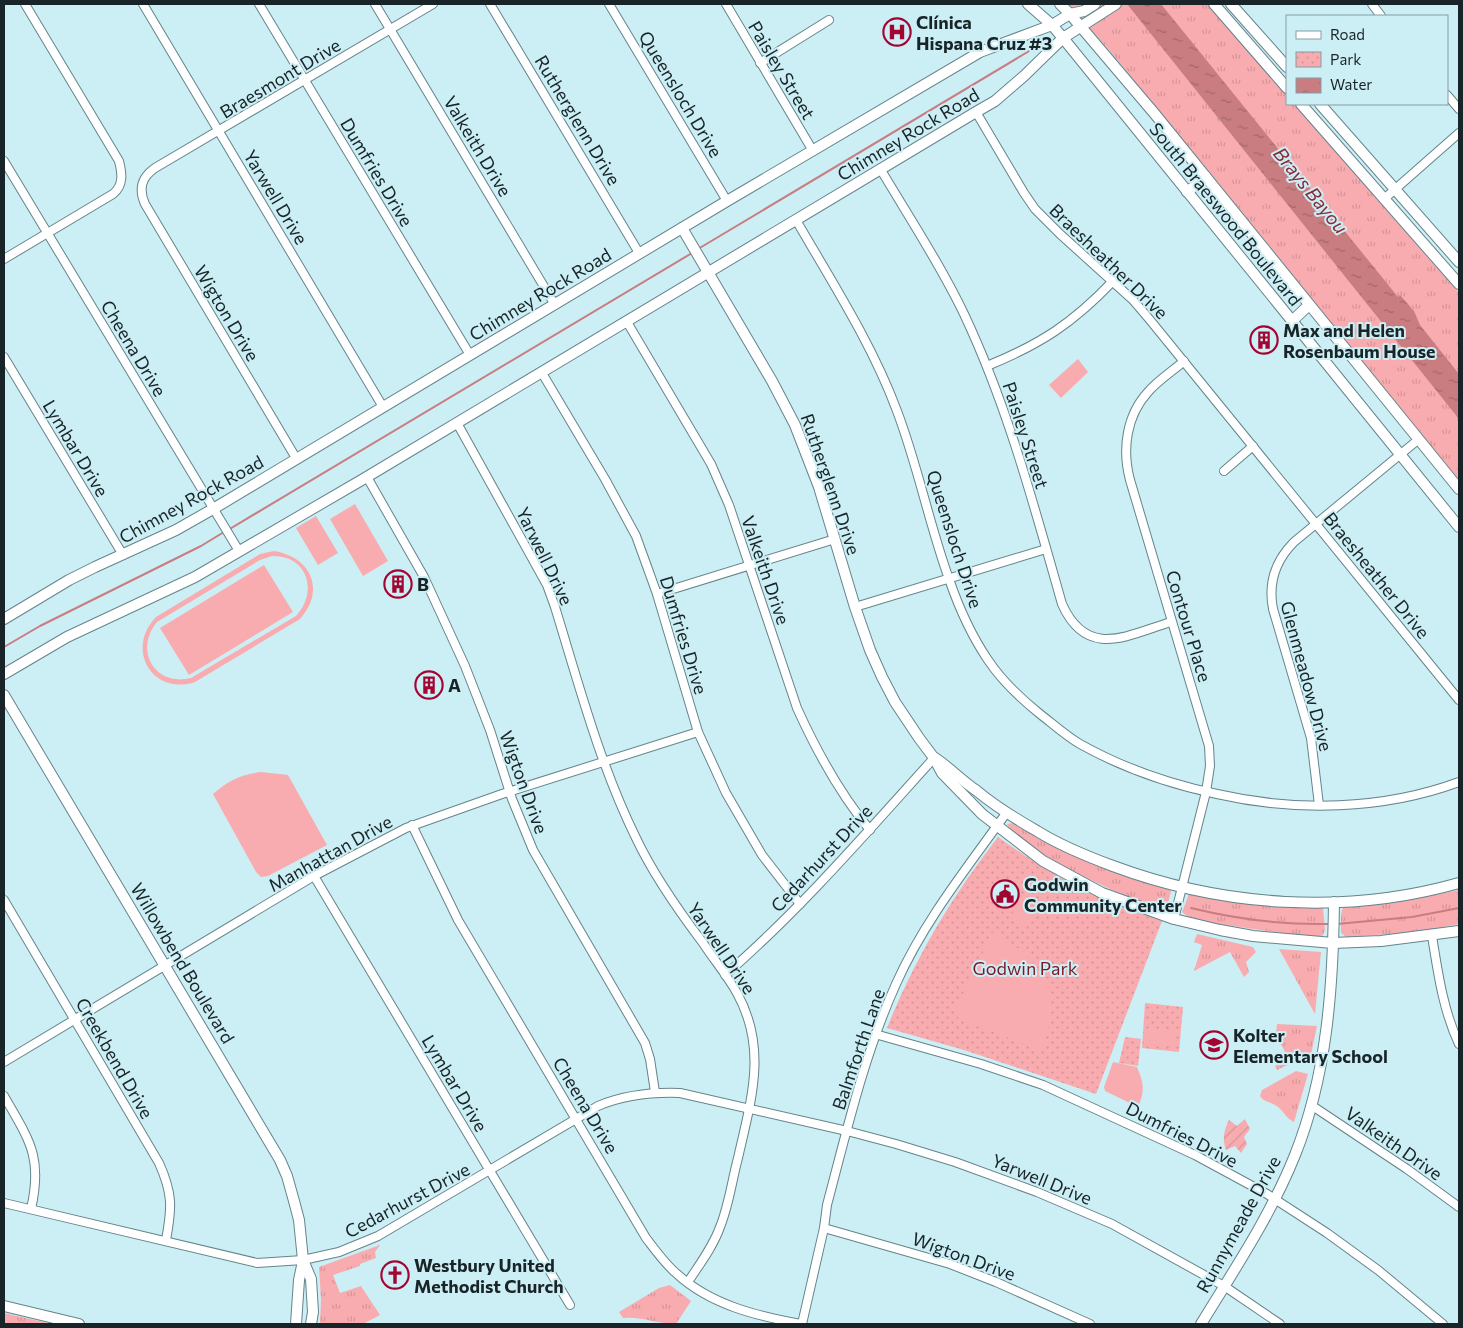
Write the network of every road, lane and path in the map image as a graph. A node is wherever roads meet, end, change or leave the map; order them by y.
1 (26, 4) edge
2 (142, 4) edge
3 (259, 4) edge
4 (375, 4) edge
5 (433, 4) edge
6 (490, 4) edge
7 (609, 4) edge
8 (726, 4) edge
9 (1028, 4) edge
10 (1060, 4) edge
11 (1095, 4) edge
12 (1116, 4) edge
13 (1214, 4) edge
14 (1230, 4) edge
15 (1372, 4) edge
16 (1070, 14) junction
17 (1087, 15) junction
18 (1380, 15) edge
19 (829, 20) dead end
20 (1052, 25) junction
21 (1081, 28) junction
22 (391, 29) junction
23 (1063, 38) junction
24 (760, 63) junction
25 (1286, 66) edge
26 (305, 80) junction
27 (1286, 87) edge
28 (1448, 96) edge
29 (1302, 105) edge
30 (1321, 105) edge
31 (1459, 109) edge
32 (976, 112) junction
33 (219, 131) junction
34 (1459, 133) edge
35 (812, 151) junction
36 (4, 161) edge
37 (881, 170) junction
38 (1206, 177) junction
39 (143, 180) joint
40 (1395, 189) junction
41 (1187, 192) junction
42 (1384, 199) junction
43 (727, 201) junction
44 (796, 220) junction
45 (682, 228) junction
46 (47, 233) junction
47 (638, 254) junction
48 (4, 259) edge
49 (1459, 262) edge
50 (708, 273) junction
51 (1113, 281) junction
52 (1459, 284) edge
53 (555, 305) junction
54 (1310, 305) junction
55 (1292, 321) junction
56 (627, 322) junction
57 (470, 355) junction
58 (4, 357) edge
59 (1184, 361) junction
60 (987, 366) junction
61 (542, 373) junction
62 (383, 407) junction
63 (457, 423) junction
64 (1419, 440) junction
65 (1253, 446) junction
66 (1401, 455) junction
67 (296, 458) junction
68 (1224, 471) dead end
69 (367, 477) junction
70 (1459, 489) edge
71 (213, 509) junction
72 (1316, 524) junction
73 (1459, 527) edge
74 (835, 539) junction
75 (1046, 548) junction
76 (239, 551) junction
77 (123, 555) junction
78 (749, 566) junction
79 (948, 578) junction
80 (657, 594) junction
81 (855, 607) junction
82 (4, 619) edge
83 (1172, 622) junction
84 (4, 674) edge
85 (4, 695) edge
86 (1459, 700) edge
87 (698, 732) junction
88 (934, 758) junction
89 (604, 762) junction
90 (1459, 782) edge
91 (509, 792) junction
92 (1206, 792) junction
93 (1319, 805) junction
94 (1007, 812) junction
95 (412, 826) junction
96 (997, 826) junction
97 (870, 830) junction
98 (314, 876) junction
99 (1459, 883) edge
100 (1181, 887) junction
101 (4, 900) edge
102 (1334, 902) junction
103 (800, 904) junction
104 (1174, 919) junction
105 (1459, 931) edge
106 (1432, 936) junction
107 (1333, 943) junction
108 (166, 966) junction
109 (725, 975) junction
110 (75, 1020) junction
111 (875, 1034) junction
112 (1459, 1044) edge
113 (4, 1062) edge
114 (656, 1092) junction
115 (4, 1096) edge
116 (1311, 1105) junction
117 (749, 1108) junction
118 (577, 1119) junction
119 (847, 1131) junction
120 (491, 1171) junction
121 (1275, 1199) junction
122 (4, 1203) edge
123 (1459, 1208) edge
124 (31, 1209) junction
125 (824, 1228) junction
126 (166, 1240) junction
127 (303, 1260) junction
128 (688, 1282) junction
129 (1224, 1286) junction
130 (570, 1305) dead end
131 (4, 1306) edge
132 (79, 1324) edge
133 (296, 1324) edge
134 (311, 1324) edge
135 (802, 1324) edge
136 (1090, 1324) edge
137 (1201, 1324) edge
138 (1280, 1324) edge
139 (1443, 1324) edge

1 - 46 street
2 - 33 street, Yarwell Drive
3 - 26 street, Dumfries Drive
4 - 22 street, Valkeith Drive
5 - 22 street, Braesmont Drive
6 - 47 street, Rutherglenn Drive
7 - 43 street, Queensloch Drive
8 - 24 street, Paisley Street
9 - 20 main road
10 - 16 main road, South Braeswood Boulevard
11 - 17 main road, Chimney Rock Road
12 - 17 main road, Chimney Rock Road
13 - 27 main road
14 - 25 main road
15 - 18 street
16 - 17 main road, Chimney Rock Road
16 - 20 main road, Chimney Rock Road
16 - 21 main road, South Braeswood Boulevard
17 - 21 main road, Chimney Rock Road
19 - 24 street
20 - 23 main road, South Braeswood Boulevard
20 - 35 main road, Chimney Rock Road
21 - 23 main road, Chimney Rock Road
21 - 38 main road, South Braeswood Boulevard
22 - 26 street, Braesmont Drive
22 - 53 street, Valkeith Drive
23 - 32 main road, Chimney Rock Road
23 - 41 main road, South Braeswood Boulevard
24 - 35 street, Paisley Street
26 - 33 street, Braesmont Drive
26 - 57 street, Dumfries Drive
28 - 31 street
29 - 42 main road
30 - 40 main road
32 - 37 main road, Chimney Rock Road
32 - 51 street, Braesheather Drive
33 - 39 street, Braesmont Drive
33 - 62 street, Yarwell Drive
34 - 40 street
35 - 43 main road, Chimney Rock Road
36 - 46 street, Cheena Drive
37 - 44 main road, Chimney Rock Road
37 - 60 street, Paisley Street
38 - 41 main road
38 - 54 main road, South Braeswood Boulevard
39 - 67 street, Wigton Drive
40 - 42 street
40 - 49 main road
41 - 55 main road, South Braeswood Boulevard
42 - 52 main road
43 - 45 main road, Chimney Rock Road
44 - 50 main road, Chimney Rock Road
44 - 79 street, Queensloch Drive
45 - 47 main road, Chimney Rock Road
45 - 50 main road, Rutherglenn Drive
46 - 48 street
46 - 71 street, Cheena Drive
47 - 53 main road, Chimney Rock Road
50 - 56 main road, Chimney Rock Road
50 - 74 main road, Rutherglenn Drive
51 - 59 street, Braesheather Drive
51 - 60 street
53 - 57 main road, Chimney Rock Road
54 - 55 main road
54 - 64 main road, South Braeswood Boulevard
55 - 66 main road, South Braeswood Boulevard
56 - 61 main road, Chimney Rock Road
56 - 78 street, Valkeith Drive
57 - 62 main road, Chimney Rock Road
58 - 77 street, Lymbar Drive
59 - 65 street, Braesheather Drive
59 - 83 street, Contour Place
60 - 75 street, Paisley Street
61 - 63 main road, Chimney Rock Road
61 - 80 street, Dumfries Drive
62 - 67 main road, Chimney Rock Road
63 - 69 main road, Chimney Rock Road
63 - 89 street, Yarwell Drive
64 - 66 street, Glenmeadow Drive
64 - 70 main road, South Braeswood Boulevard
65 - 68 street
65 - 72 street, Braesheather Drive
66 - 72 street, Glenmeadow Drive
66 - 73 main road, South Braeswood Boulevard
67 - 71 main road, Chimney Rock Road
69 - 76 main road, Chimney Rock Road
69 - 91 street, Wigton Drive
71 - 76 street, Cheena Drive
71 - 77 main road, Chimney Rock Road
72 - 86 street, Braesheather Drive
72 - 93 street, Glenmeadow Drive
74 - 78 street
74 - 81 main road, Rutherglenn Drive
75 - 79 street
75 - 83 street, Paisley Street
76 - 84 main road, Chimney Rock Road
77 - 82 main road, Chimney Rock Road
78 - 80 street
78 - 97 street, Valkeith Drive
79 - 81 street
79 - 92 street, Queensloch Drive
80 - 87 street, Dumfries Drive
81 - 88 main road, Rutherglenn Drive
83 - 92 street, Contour Place
85 - 108 main road, Willowbend Boulevard
87 - 89 street, Manhattan Drive
87 - 103 street, Dumfries Drive
88 - 94 main road, Rutherglenn Drive
88 - 96 main road, Rutherglenn Drive
88 - 97 street, Cedarhurst Drive
89 - 91 street, Manhattan Drive
89 - 109 street, Yarwell Drive
90 - 93 street
91 - 95 street, Manhattan Drive
91 - 114 street, Wigton Drive
92 - 93 street
92 - 100 street, Contour Place
94 - 96 street, Balmforth Lane
94 - 100 main road, Rutherglenn Drive
95 - 98 street, Manhattan Drive
95 - 118 street, Cheena Drive
96 - 104 main road, Rutherglenn Drive
96 - 111 street, Balmforth Lane
97 - 103 street, Cedarhurst Drive
98 - 108 street, Manhattan Drive
98 - 120 street, Lymbar Drive
99 - 102 main road, Rutherglenn Drive
100 - 102 main road, Rutherglenn Drive
100 - 104 street, Contour Place
101 - 110 street, Creekbend Drive
102 - 107 main road, Runnymeade Drive
103 - 109 street, Cedarhurst Drive
104 - 107 main road, Rutherglenn Drive
105 - 106 main road, Rutherglenn Drive
106 - 107 main road, Rutherglenn Drive
106 - 112 street
107 - 116 main road, Runnymeade Drive
108 - 110 street, Manhattan Drive
108 - 127 main road, Willowbend Boulevard
109 - 117 street, Yarwell Drive
110 - 113 street, Manhattan Drive
110 - 126 street, Creekbend Drive
111 - 119 street, Balmforth Lane
111 - 121 street, Dumfries Drive
114 - 117 street, Cedarhurst Drive
114 - 118 street, Cedarhurst Drive
115 - 124 street
116 - 121 main road, Runnymeade Drive
116 - 123 street, Valkeith Drive
117 - 119 street, Yarwell Drive
117 - 128 street
118 - 120 street, Cedarhurst Drive
118 - 128 street, Cheena Drive
119 - 125 street, Balmforth Lane
119 - 129 street, Yarwell Drive
120 - 127 street, Cedarhurst Drive
120 - 130 street, Lymbar Drive
121 - 129 main road, Runnymeade Drive
121 - 139 street, Dumfries Drive
122 - 124 street, Cedarhurst Drive
124 - 126 street, Cedarhurst Drive
125 - 135 street, Balmforth Lane
125 - 136 street, Wigton Drive
126 - 127 street, Cedarhurst Drive
127 - 133 main road, Willowbend Boulevard
127 - 134 main road, Willowbend Boulevard
128 - 135 street, Cheena Drive
129 - 137 main road, Runnymeade Drive
129 - 138 street, Yarwell Drive
131 - 132 main road

